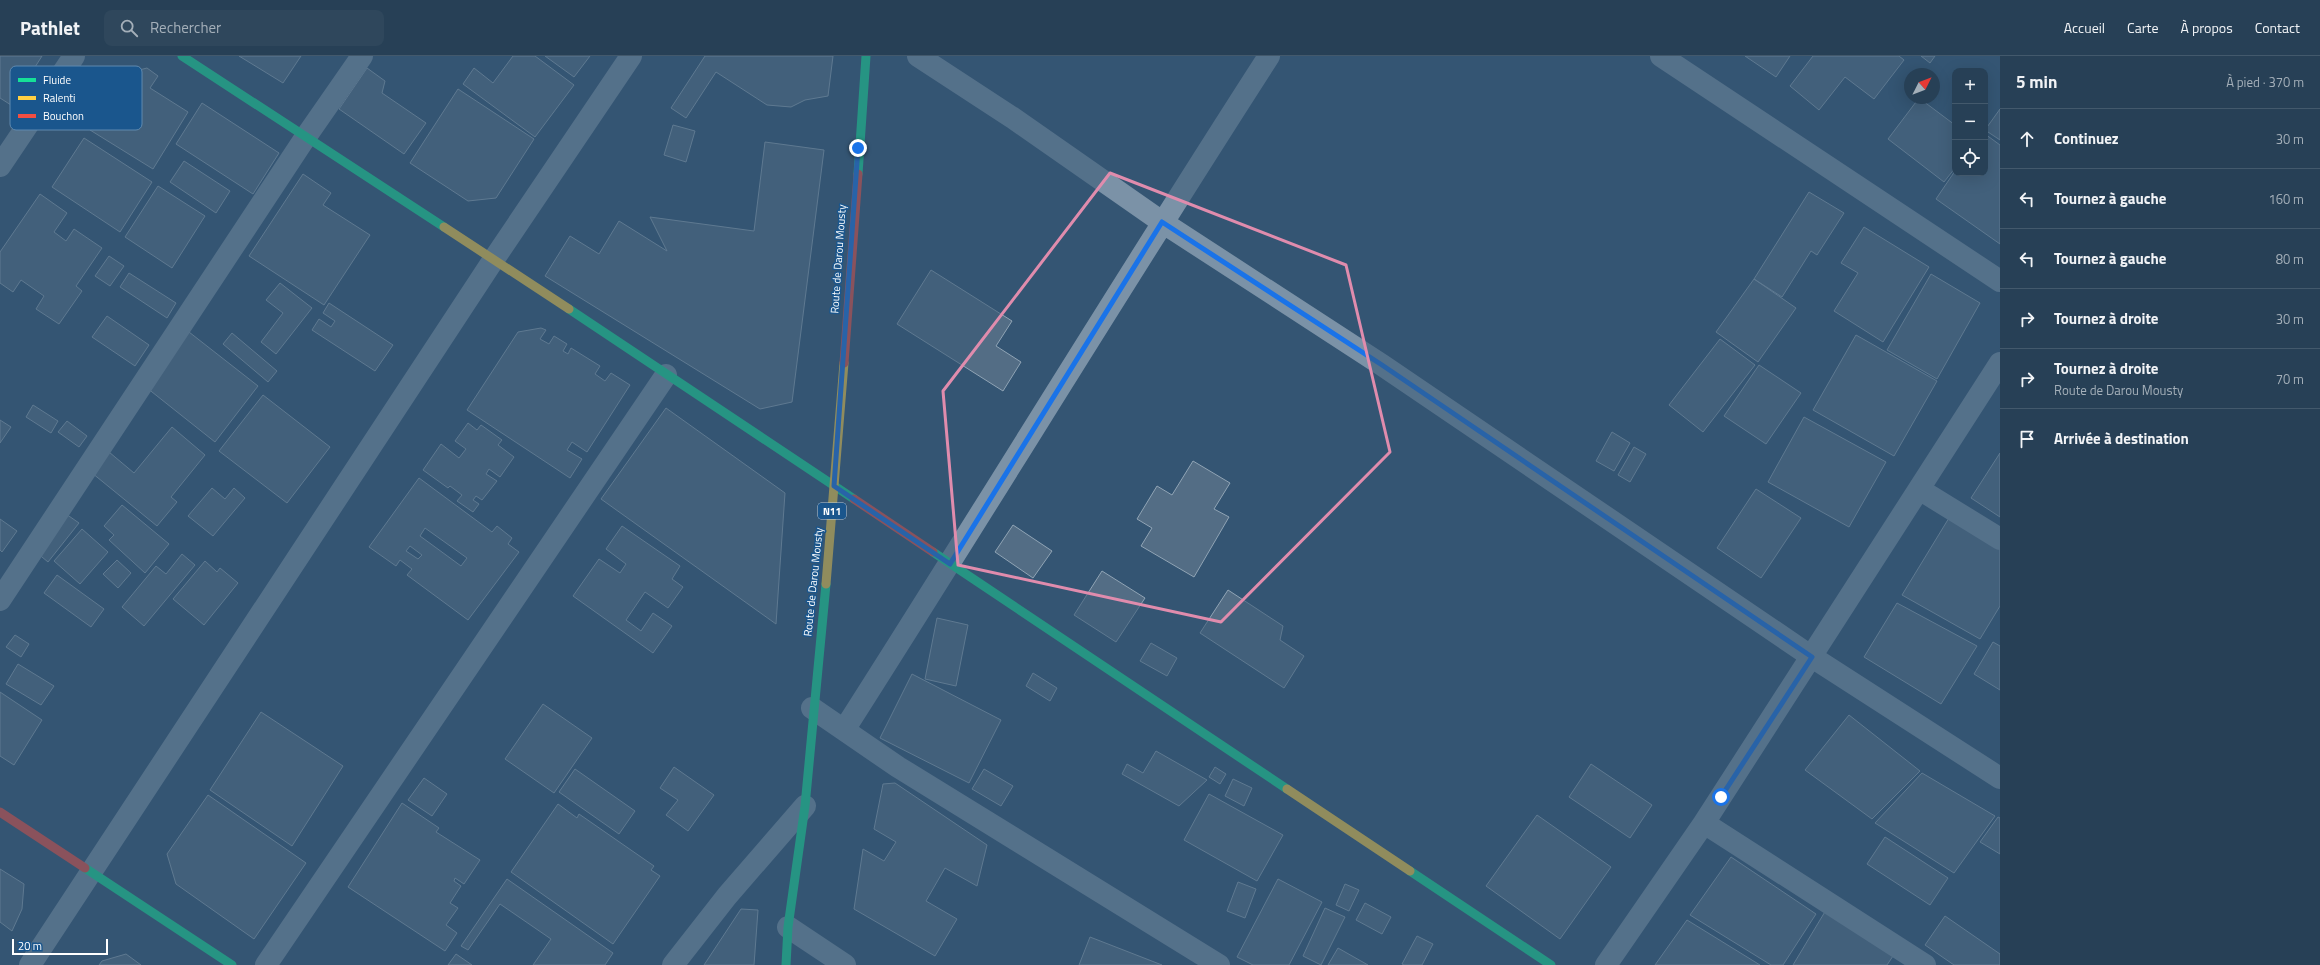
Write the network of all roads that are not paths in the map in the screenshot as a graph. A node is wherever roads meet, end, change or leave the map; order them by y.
1 (74, 56) edge
2 (182, 56) edge
3 (362, 56) edge
4 (631, 56) edge
5 (866, 56) edge
6 (918, 56) edge
7 (1269, 56) edge
8 (1661, 56) edge
9 (67, 66) edge
10 (24, 130) edge
11 (305, 138) junction
12 (0, 166) edge
13 (1162, 222) junction
14 (494, 259) junction
15 (2000, 282) edge
16 (2000, 364) edge
17 (666, 375) junction
18 (834, 486) junction
19 (1920, 489) junction
20 (2000, 539) edge
21 (950, 564) junction
22 (0, 600) edge
23 (1812, 657) junction
24 (812, 708) junction
25 (844, 730) junction
26 (2000, 778) edge
27 (805, 806) junction
28 (0, 812) edge
29 (1704, 822) junction
30 (90, 873) junction
31 (788, 927) junction
32 (30, 965) edge
33 (232, 965) edge
34 (266, 965) edge
35 (673, 965) edge
36 (786, 965) edge
37 (845, 965) edge
38 (1219, 965) edge
39 (1551, 965) edge
40 (1606, 965) edge
41 (1925, 965) edge

1 - 9 street
2 - 11 street
3 - 11 street
4 - 14 street
5 - 18 street, Route de Darou Mousty / N11
6 - 13 street
7 - 13 street
8 - 15 street
10 - 12 street
11 - 14 street
11 - 22 street
13 - 21 street
13 - 23 street
14 - 17 street
14 - 30 street
16 - 19 street
17 - 18 street
17 - 34 street
18 - 21 street
18 - 24 street, Route de Darou Mousty / N11
19 - 20 street
19 - 23 street
21 - 25 street
21 - 39 street
23 - 26 street
23 - 29 street
24 - 25 street
24 - 27 street, Route de Darou Mousty / N11
25 - 38 street
27 - 31 street, Route de Darou Mousty / N11
27 - 35 street
28 - 30 street
29 - 40 street
29 - 41 street
30 - 32 street
30 - 33 street
31 - 36 street, Route de Darou Mousty / N11
31 - 37 street

